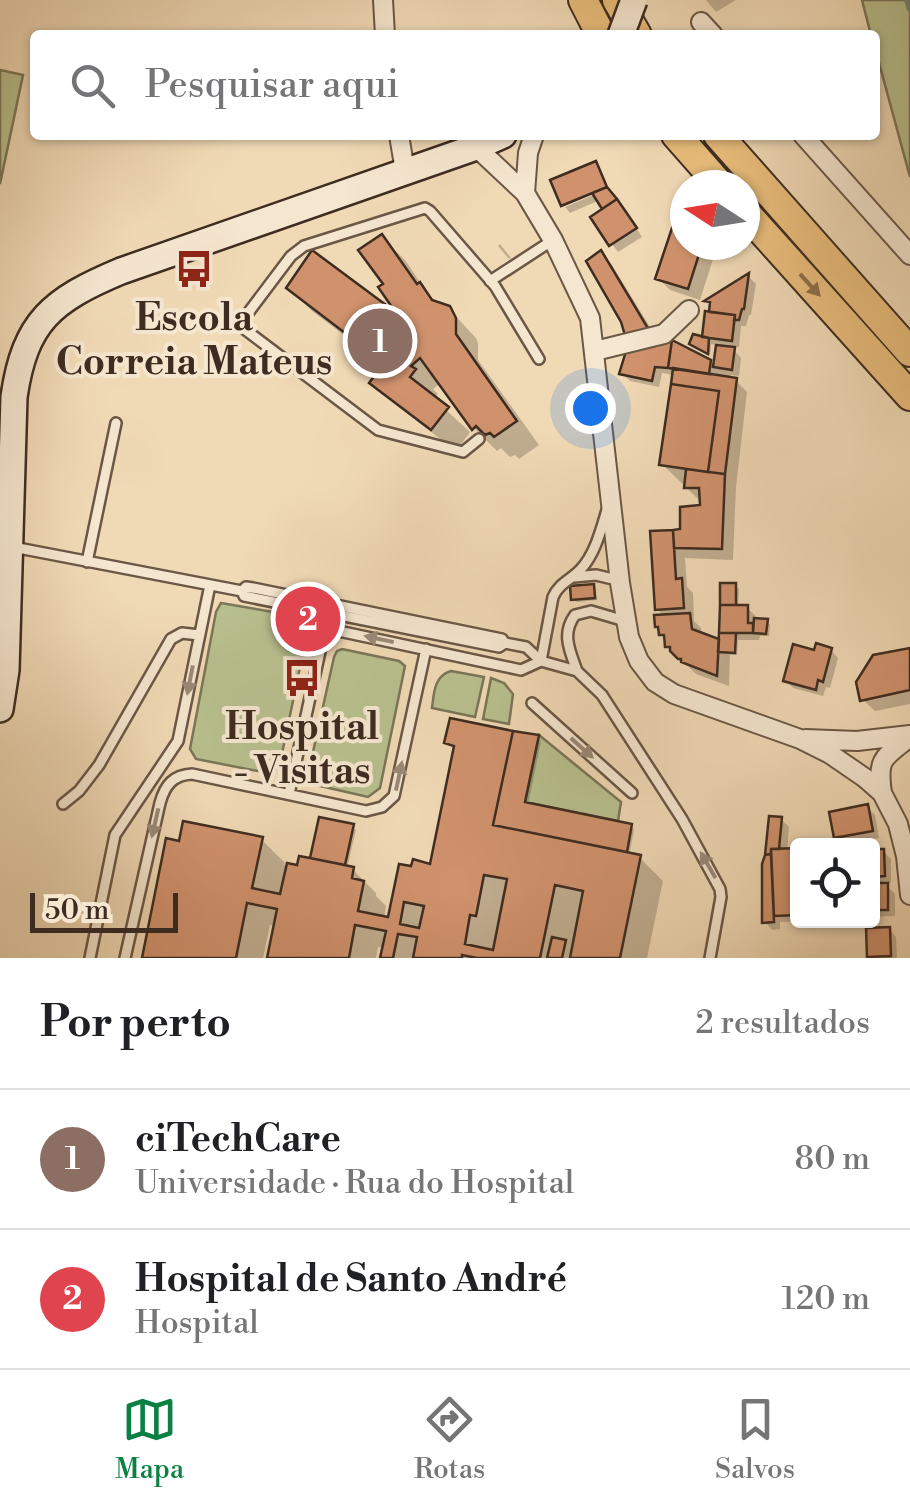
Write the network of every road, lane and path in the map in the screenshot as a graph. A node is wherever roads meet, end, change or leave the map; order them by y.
1 (383, 0) edge
2 (582, 0) edge
3 (618, 0) edge
4 (634, 0) edge
5 (385, 30) edge
6 (598, 30) edge
7 (623, 30) edge
8 (635, 30) edge
9 (400, 140) edge
10 (492, 140) edge
11 (532, 140) edge
12 (680, 140) edge
13 (722, 140) edge
14 (806, 140) edge
15 (476, 147) junction
16 (405, 170) junction
17 (707, 170) edge
18 (525, 194) junction
19 (760, 229) edge
20 (553, 240) junction
21 (910, 255) edge
22 (490, 282) junction
23 (689, 310) dead end
24 (595, 351) junction
25 (910, 352) edge
26 (539, 359) dead end
27 (910, 396) edge
28 (116, 424) dead end
29 (479, 439) dead end
30 (610, 503) junction
31 (10, 546) junction
32 (88, 562) junction
33 (571, 578) junction
34 (620, 583) junction
35 (210, 585) junction
36 (626, 622) junction
37 (198, 635) junction
38 (426, 649) junction
39 (540, 661) junction
40 (577, 671) junction
41 (532, 703) dead end
42 (0, 709) edge
43 (910, 736) edge
44 (800, 739) junction
45 (289, 794) junction
46 (632, 794) dead end
47 (882, 794) junction
48 (63, 804) dead end
49 (910, 895) edge
50 (90, 958) edge
51 (125, 958) edge
52 (710, 958) edge

1 - 5 street
2 - 6 highway
3 - 8 highway
4 - 7 main road, bridge
9 - 16 street
10 - 15 main road
11 - 18 street
12 - 17 highway
13 - 25 highway
14 - 21 street
15 - 16 main road
15 - 18 street
16 - 31 main road
18 - 20 street
19 -> 27 highway
20 - 22 lane
20 - 24 street
22 - 26 lane
22 - 29 lane
23 - 24 street
24 - 30 street
28 - 32 lane
30 - 33 lane
30 - 34 street
31 - 32 lane
31 - 42 main road
32 - 35 lane
33 - 34 lane
33 - 39 lane
34 - 36 street
35 - 37 lane
35 - 39 lane
36 - 40 lane
36 - 44 street
37 - 48 lane
37 -> 50 lane
38 - 39 lane
45 -> 38 lane
38 -> 45 lane
39 - 40 lane
52 -> 40 lane
41 -> 46 lane
43 - 44 street
43 - 47 street
44 - 47 street
45 -> 51 lane
47 - 49 street

